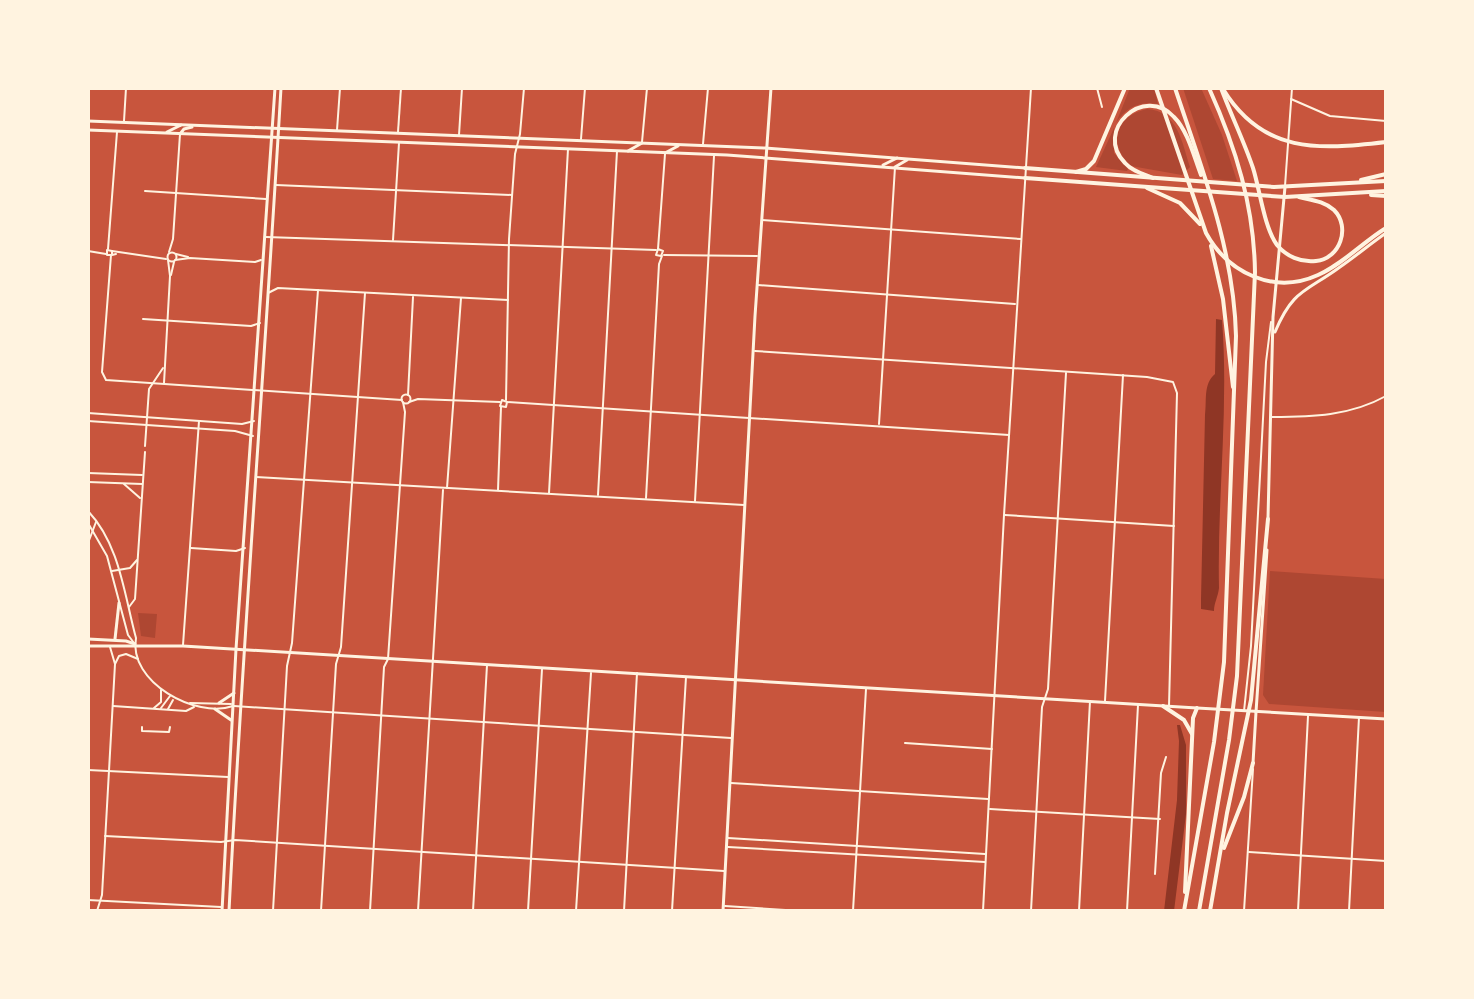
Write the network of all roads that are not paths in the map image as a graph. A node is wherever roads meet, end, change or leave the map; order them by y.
1 (126, 88) edge
2 (275, 88) edge
3 (281, 88) edge
4 (340, 88) edge
5 (401, 88) edge
6 (462, 88) edge
7 (524, 88) edge
8 (585, 88) edge
9 (647, 88) edge
10 (708, 88) edge
11 (771, 88) edge
12 (1031, 88) edge
13 (1097, 88) edge
14 (1125, 88) edge
15 (1156, 88) edge
16 (1175, 88) edge
17 (1209, 88) edge
18 (1222, 88) edge
19 (1292, 88) edge
20 (1291, 99) junction
21 (1102, 107) dead end
22 (88, 121) edge
23 (1386, 121) edge
24 (124, 122) junction
25 (181, 125) junction
26 (196, 125) junction
27 (272, 129) junction
28 (279, 129) junction
29 (88, 130) edge
30 (115, 131) junction
31 (337, 131) junction
32 (163, 133) junction
33 (180, 134) junction
34 (398, 134) junction
35 (459, 136) junction
36 (272, 137) junction
37 (278, 138) junction
38 (519, 139) junction
39 (581, 140) junction
40 (384, 142) junction
41 (399, 143) junction
42 (642, 143) junction
43 (1385, 143) edge
44 (682, 145) junction
45 (703, 145) junction
46 (517, 147) junction
47 (765, 148) junction
48 (568, 149) junction
49 (617, 151) junction
50 (625, 152) junction
51 (665, 153) junction
52 (714, 155) junction
53 (765, 157) junction
54 (897, 158) junction
55 (911, 159) junction
56 (879, 166) junction
57 (895, 167) junction
58 (1025, 168) junction
59 (1076, 172) junction
60 (1386, 174) edge
61 (1203, 177) junction
62 (1025, 178) junction
63 (1153, 178) junction
64 (1386, 181) edge
65 (1346, 183) junction
66 (275, 185) junction
67 (1285, 187) junction
68 (1147, 188) junction
69 (396, 190) junction
70 (145, 191) dead end
71 (176, 193) junction
72 (1386, 193) edge
73 (512, 195) junction
74 (1285, 197) junction
75 (1299, 197) junction
76 (268, 199) junction
77 (761, 219) junction
78 (891, 229) junction
79 (1386, 231) edge
80 (265, 237) junction
81 (271, 237) junction
82 (173, 239) junction
83 (1021, 239) junction
84 (393, 241) junction
85 (509, 246) junction
86 (563, 249) junction
87 (88, 251) edge
88 (611, 251) junction
89 (109, 252) junction
90 (660, 252) junction
91 (169, 253) junction
92 (175, 253) junction
93 (708, 254) junction
94 (159, 256) junction
95 (759, 257) junction
96 (190, 258) junction
97 (168, 260) junction
98 (175, 260) junction
99 (263, 260) junction
100 (255, 262) junction
101 (263, 266) junction
102 (170, 276) junction
103 (269, 283) junction
104 (757, 285) junction
105 (278, 288) junction
106 (318, 290) junction
107 (268, 293) junction
108 (365, 293) junction
109 (887, 294) junction
110 (413, 295) junction
111 (461, 297) junction
112 (510, 300) junction
113 (1017, 304) junction
114 (1273, 317) junction
115 (143, 319) dead end
116 (167, 320) junction
117 (260, 323) junction
118 (251, 326) junction
119 (260, 330) junction
120 (1274, 336) junction
121 (753, 351) junction
122 (883, 360) junction
123 (164, 366) junction
124 (1013, 368) junction
125 (1066, 372) junction
126 (1123, 375) junction
127 (153, 384) junction
128 (164, 385) junction
129 (256, 391) junction
130 (262, 392) junction
131 (310, 394) junction
132 (358, 396) junction
133 (1386, 396) edge
134 (405, 397) junction
135 (418, 399) junction
136 (454, 401) junction
137 (409, 402) junction
138 (1235, 403) junction
139 (504, 404) junction
140 (554, 406) junction
141 (602, 409) junction
142 (651, 411) junction
143 (405, 412) junction
144 (88, 413) edge
145 (699, 413) junction
146 (147, 417) junction
147 (750, 417) junction
148 (1272, 417) junction
149 (88, 421) edge
150 (199, 421) junction
151 (254, 421) junction
152 (146, 425) junction
153 (879, 425) junction
154 (198, 428) junction
155 (1009, 435) junction
156 (253, 436) junction
157 (145, 446) dead end
158 (145, 452) dead end
159 (251, 462) junction
160 (89, 473) edge
161 (143, 475) junction
162 (256, 477) junction
163 (304, 480) junction
164 (88, 482) edge
165 (123, 483) junction
166 (352, 483) junction
167 (142, 484) junction
168 (400, 485) junction
169 (445, 489) junction
170 (498, 491) junction
171 (549, 494) junction
172 (598, 497) junction
173 (646, 500) junction
174 (141, 501) junction
175 (694, 502) junction
176 (745, 505) junction
177 (88, 511) edge
178 (1004, 515) junction
179 (247, 518) junction
180 (1057, 518) junction
181 (1268, 519) junction
182 (97, 521) junction
183 (1115, 522) junction
184 (88, 523) edge
185 (1174, 526) junction
186 (93, 529) junction
187 (252, 533) junction
188 (88, 543) edge
189 (190, 548) junction
190 (245, 548) junction
191 (236, 551) junction
192 (244, 557) junction
193 (137, 559) junction
194 (119, 571) junction
195 (112, 572) junction
196 (119, 603) junction
197 (128, 607) junction
198 (88, 639) edge
199 (115, 640) junction
200 (135, 644) junction
201 (88, 646) edge
202 (183, 646) junction
203 (110, 647) junction
204 (236, 649) junction
205 (242, 650) junction
206 (290, 653) junction
207 (338, 656) junction
208 (388, 659) junction
209 (139, 660) junction
210 (432, 661) junction
211 (115, 664) junction
212 (487, 664) junction
213 (542, 668) junction
214 (591, 671) junction
215 (637, 673) junction
216 (686, 676) junction
217 (735, 679) junction
218 (867, 687) junction
219 (161, 689) junction
220 (234, 693) junction
221 (994, 695) junction
222 (172, 696) junction
223 (1045, 699) junction
224 (1090, 701) junction
225 (1105, 702) junction
226 (189, 703) junction
227 (219, 703) junction
228 (1138, 704) junction
229 (113, 706) junction
230 (233, 706) junction
231 (1166, 706) junction
232 (143, 707) junction
233 (194, 707) junction
234 (239, 707) junction
235 (154, 708) junction
236 (161, 708) junction
237 (1197, 708) junction
238 (169, 709) junction
239 (215, 709) junction
240 (285, 709) junction
241 (1244, 711) junction
242 (333, 712) junction
243 (1256, 712) junction
244 (1308, 714) junction
245 (142, 715) dead end
246 (171, 715) dead end
247 (381, 715) junction
248 (1359, 717) junction
249 (429, 718) junction
250 (1386, 719) edge
251 (484, 721) junction
252 (232, 722) junction
253 (539, 725) junction
254 (142, 727) dead end
255 (170, 727) dead end
256 (587, 728) junction
257 (634, 731) junction
258 (683, 734) junction
259 (1192, 736) junction
260 (732, 739) junction
261 (905, 743) dead end
262 (992, 749) junction
263 (1166, 757) dead end
264 (1253, 763) junction
265 (88, 770) edge
266 (109, 771) junction
267 (229, 777) junction
268 (730, 783) junction
269 (861, 791) junction
270 (989, 799) junction
271 (988, 809) junction
272 (1036, 811) junction
273 (1084, 815) junction
274 (1132, 817) junction
275 (1160, 819) junction
276 (105, 836) junction
277 (727, 838) junction
278 (232, 840) junction
279 (760, 840) junction
280 (226, 841) junction
281 (277, 842) junction
282 (784, 842) junction
283 (325, 846) junction
284 (726, 846) junction
285 (857, 846) junction
286 (759, 848) junction
287 (373, 849) junction
288 (783, 850) junction
289 (421, 851) junction
290 (1247, 852) junction
291 (856, 854) junction
292 (986, 854) junction
293 (1221, 854) junction
294 (476, 855) junction
295 (1301, 856) junction
296 (531, 858) junction
297 (1352, 859) junction
298 (1386, 861) edge
299 (579, 862) junction
300 (986, 862) junction
301 (627, 864) junction
302 (675, 868) junction
303 (725, 871) junction
304 (1155, 874) dead end
305 (88, 900) edge
306 (100, 900) junction
307 (162, 903) junction
308 (222, 909) edge
309 (723, 909) edge
310 (1185, 910) edge
311 (97, 911) edge
312 (161, 911) edge
313 (229, 911) edge
314 (273, 911) edge
315 (321, 911) edge
316 (370, 911) edge
317 (418, 911) edge
318 (473, 911) edge
319 (528, 911) edge
320 (576, 911) edge
321 (624, 911) edge
322 (672, 911) edge
323 (801, 911) edge
324 (853, 911) edge
325 (983, 911) edge
326 (1031, 911) edge
327 (1079, 911) edge
328 (1127, 911) edge
329 (1199, 911) edge
330 (1210, 911) edge
331 (1244, 911) edge
332 (1298, 911) edge
333 (1349, 911) edge

1 - 24 street
2 - 27 main road
3 - 28 main road
4 - 31 street
5 - 34 street
6 - 35 street
7 - 38 street
8 - 39 street
9 - 42 street
10 - 45 street
11 - 47 main road
12 - 58 street
13 - 21 street
14 - 59 highway
15 - 79 highway
16 - 61 highway
17 - 329 highway
18 - 43 highway
18 - 75 highway
19 - 20 street
20 - 23 street
20 - 67 street
22 - 24 main road
24 - 25 main road
24 - 30 main road
25 - 26 main road
25 - 32 main road
26 - 27 main road
26 - 33 main road
27 - 28 main road
27 - 36 main road
28 - 31 main road
28 - 37 main road
29 - 30 main road
30 - 32 main road
30 - 89 street
31 - 34 main road
32 - 33 main road
33 - 36 main road
33 - 71 street
34 - 35 main road
34 - 40 main road
35 - 38 main road
36 - 37 main road
36 - 76 main road
37 - 40 main road
37 - 66 main road
38 - 39 main road
38 - 46 street
39 - 42 main road
40 - 41 main road
41 - 46 main road
41 - 69 street
42 - 44 main road
42 - 50 main road
44 - 45 main road
44 - 51 main road
45 - 47 main road
46 - 48 main road
46 - 73 street
47 - 53 main road
47 - 54 main road
48 - 49 main road
48 - 86 street
49 - 50 main road
49 - 88 street
50 - 51 main road
51 - 52 main road
51 - 90 street
52 - 53 main road
52 - 93 street
53 - 56 main road
53 - 77 main road
54 - 55 main road
54 - 56 main road
55 - 57 main road
55 - 58 main road
56 - 57 main road
57 - 62 main road
57 - 78 street
58 - 59 highway
58 - 62 street
59 - 63 highway
60 - 65 highway
61 - 63 highway
61 - 138 highway
62 - 68 highway
62 - 83 street
63 - 67 highway
64 - 65 highway
65 - 67 highway
66 - 69 street
66 - 81 main road
67 - 74 main road
68 - 74 highway
68 - 138 highway
69 - 73 street
69 - 84 street
70 - 71 street
71 - 76 street
71 - 82 street
72 - 75 highway
73 - 85 street
74 - 75 highway
74 - 114 main road
76 - 80 main road
77 - 78 street
77 - 95 main road
78 - 83 street
78 - 109 street
79 - 120 main road
80 - 81 street
80 - 99 main road
81 - 84 street
81 - 103 main road
82 - 91 street
82 - 92 street
83 - 113 street
84 - 85 street
85 - 86 street
85 - 112 street
86 - 88 street
86 - 140 street
87 - 89 street
88 - 90 street
88 - 141 street
89 - 94 street
89 - 127 street
90 - 93 street
90 - 142 street
91 - 92 street
91 - 94 street
91 - 97 street
92 - 96 street
92 - 98 street
93 - 95 street
93 - 145 street
94 - 97 street
95 - 104 main road
96 - 98 street
96 - 100 street
97 - 98 street
97 - 102 street
98 - 102 street
99 - 100 street
99 - 101 main road
100 - 101 street
101 - 117 main road
102 - 116 street
103 - 105 street
103 - 107 main road
104 - 109 street
104 - 121 main road
105 - 106 street
105 - 107 street
106 - 108 street
106 - 131 street
107 - 130 main road
108 - 110 street
108 - 132 street
109 - 113 street
109 - 122 street
110 - 111 street
110 - 134 street
111 - 112 street
111 - 136 street
112 - 139 street
113 - 124 street
114 - 120 main road
114 - 241 street
115 - 116 street
116 - 118 street
116 - 123 street
117 - 118 street
117 - 119 main road
118 - 119 street
119 - 129 main road
120 - 148 main road
121 - 122 street
121 - 147 main road
122 - 124 street
122 - 153 street
123 - 127 street
123 - 128 street
124 - 125 street
124 - 155 street
125 - 126 street
125 - 180 street
126 - 183 street
126 - 185 street
127 - 128 street
127 - 146 street
128 - 129 street
129 - 130 street
129 - 151 main road
130 - 131 street
130 - 162 main road
131 - 132 street
131 - 163 street
132 - 134 street
132 - 166 street
133 - 148 street
134 - 135 street
134 - 137 street
134 - 137 street
134 - 143 street
135 - 136 street
135 - 137 street
136 - 139 street
136 - 169 street
137 - 143 street
138 - 310 highway
139 - 140 street
139 - 170 street
140 - 141 street
140 - 171 street
141 - 142 street
141 - 172 street
142 - 145 street
142 - 173 street
143 - 168 street
144 - 146 street
145 - 147 street
145 - 175 street
146 - 150 street
146 - 152 street
147 - 153 street
147 - 176 main road
148 - 181 main road
149 - 152 street
150 - 151 street
150 - 154 street
151 - 156 main road
152 - 154 street
152 - 157 street
153 - 155 street
154 - 156 street
154 - 189 street
155 - 178 street
156 - 159 main road
158 - 161 street
159 - 162 main road
159 - 179 main road
160 - 161 street
160 - 164 street
161 - 167 street
162 - 163 street
162 - 187 main road
163 - 166 street
163 - 206 street
164 - 165 street
165 - 167 street
165 - 174 street
166 - 168 street
166 - 207 street
167 - 174 street
168 - 169 street
168 - 208 street
169 - 170 street
169 - 210 street
170 - 171 street
171 - 172 street
172 - 173 street
173 - 175 street
174 - 193 street
175 - 176 street
176 - 217 main road
177 - 182 street
178 - 180 street
178 - 221 street
179 - 187 main road
179 - 190 main road
180 - 183 street
180 - 223 street
181 - 243 main road
181 - 293 highway
182 - 186 street
182 - 194 street
183 - 185 street
183 - 225 street
184 - 186 street
185 - 231 street
186 - 188 street
186 - 195 street
187 - 205 main road
189 - 191 street
189 - 202 street
190 - 191 street
190 - 192 main road
191 - 192 street
192 - 204 main road
193 - 194 street
193 - 197 street
194 - 195 street
194 - 197 street
195 - 196 street
196 - 197 street
196 - 199 main road
196 - 200 street
197 - 200 street
198 - 199 main road
199 - 200 main road
200 - 202 main road
200 - 203 main road
200 - 209 street
201 - 203 main road
202 - 204 main road
203 - 211 street
204 - 205 main road
204 - 220 main road
205 - 206 main road
205 - 234 main road
206 - 207 main road
206 - 240 street
207 - 208 main road
207 - 242 street
208 - 210 main road
208 - 247 street
209 - 211 street
209 - 219 street
210 - 212 main road
210 - 249 street
211 - 229 street
212 - 213 main road
212 - 251 street
213 - 214 main road
213 - 253 street
214 - 215 main road
214 - 256 street
215 - 216 main road
215 - 257 street
216 - 217 main road
216 - 258 street
217 - 218 main road
217 - 260 main road
218 - 221 main road
218 - 269 street
219 - 222 street
219 - 235 street
220 - 227 main road
220 - 230 main road
221 - 223 main road
221 - 262 street
222 - 226 street
222 - 236 street
222 - 238 street
223 - 224 main road
223 - 272 street
224 - 225 main road
224 - 273 street
225 - 228 main road
226 - 227 street
226 - 233 street
227 - 230 street
228 - 231 main road
228 - 274 street
229 - 232 street
229 - 266 street
230 - 234 street
230 - 239 street
230 - 252 main road
231 - 237 main road
231 - 259 highway
232 - 235 street
232 - 245 street
233 - 238 street
233 - 239 street
234 - 240 street
234 - 278 main road
235 - 236 street
236 - 238 street
237 - 241 main road
237 - 259 highway
238 - 246 street
239 - 252 main road
240 - 242 street
240 - 281 street
241 - 243 main road
242 - 247 street
242 - 283 street
243 - 244 main road
243 - 264 main road
244 - 248 main road
244 - 295 street
247 - 249 street
247 - 287 street
248 - 250 main road
248 - 297 street
249 - 251 street
249 - 289 street
251 - 253 street
251 - 294 street
252 - 267 main road
253 - 256 street
253 - 296 street
254 - 255 street
256 - 257 street
256 - 299 street
257 - 258 street
257 - 301 street
258 - 260 street
258 - 302 street
259 - 310 highway
260 - 268 main road
261 - 262 street
262 - 270 street
263 - 275 street
264 - 290 street
264 - 293 highway
265 - 266 street
266 - 267 street
266 - 276 street
267 - 280 main road
268 - 269 street
268 - 277 main road
269 - 270 street
269 - 285 street
270 - 271 street
271 - 272 street
271 - 292 street
272 - 273 street
272 - 326 street
273 - 274 street
273 - 327 street
274 - 275 street
274 - 328 street
275 - 304 street
276 - 280 street
276 - 306 street
277 - 279 street
277 - 284 main road
278 - 280 street
278 - 281 street
278 - 313 main road
279 - 282 street
279 - 286 street
280 - 308 main road
281 - 283 street
281 - 314 street
282 - 285 street
282 - 288 street
283 - 287 street
283 - 315 street
284 - 286 street
284 - 303 main road
285 - 291 street
285 - 292 street
286 - 288 street
287 - 289 street
287 - 316 street
288 - 291 street
289 - 294 street
289 - 317 street
290 - 295 street
290 - 331 street
291 - 300 street
291 - 324 street
292 - 300 street
293 - 330 highway
294 - 296 street
294 - 318 street
295 - 297 street
295 - 332 street
296 - 299 street
296 - 319 street
297 - 298 street
297 - 333 street
299 - 301 street
299 - 320 street
300 - 325 street
301 - 302 street
301 - 321 street
302 - 303 street
302 - 322 street
303 - 309 main road
305 - 306 street
306 - 307 street
306 - 311 street
307 - 308 street
307 - 312 street
309 - 323 street

